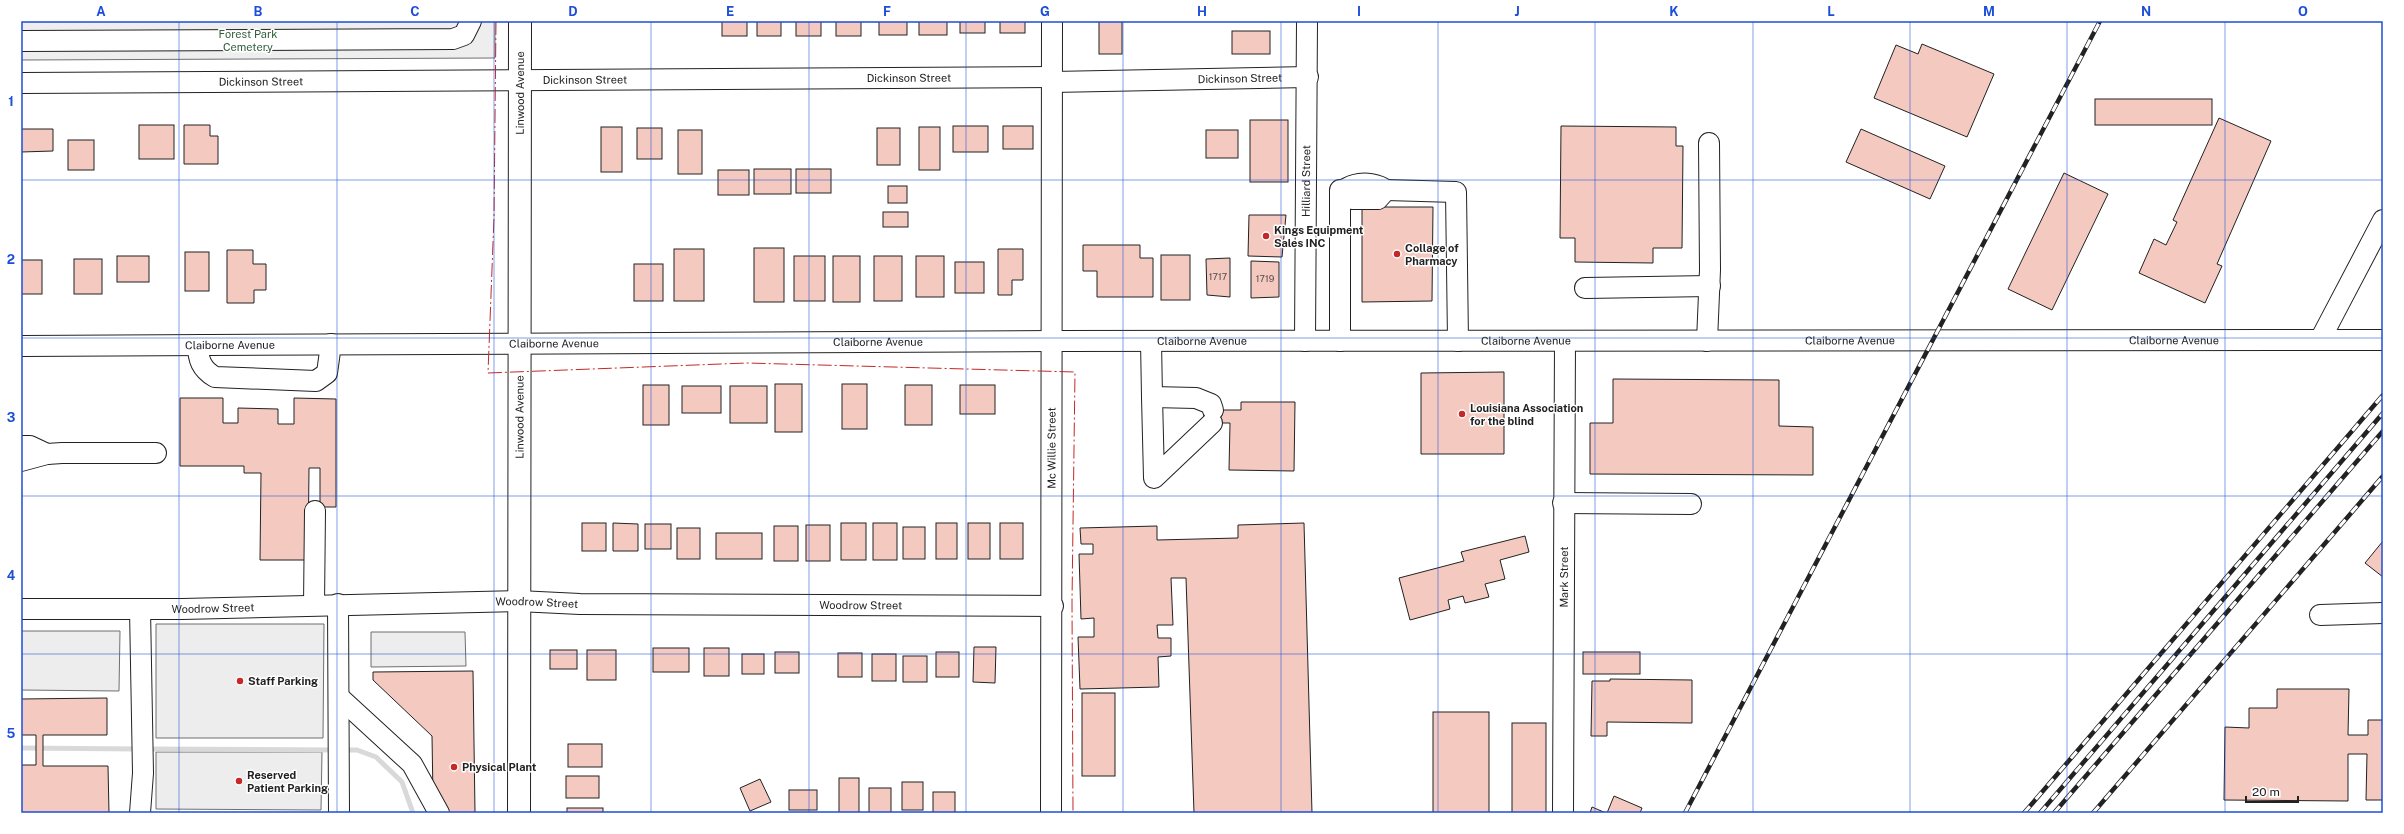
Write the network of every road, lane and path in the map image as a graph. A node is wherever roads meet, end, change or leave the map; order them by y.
1 (471, 21) edge
2 (520, 21) edge
3 (1052, 21) edge
4 (1307, 21) edge
5 (21, 40) edge
6 (1308, 76) junction
7 (1052, 79) junction
8 (520, 80) junction
9 (21, 83) edge
10 (1709, 143) dead end
11 (1343, 196) junction
12 (1307, 201) junction
13 (2383, 220) edge
14 (1710, 286) junction
15 (1585, 288) dead end
16 (2320, 340) junction
17 (2383, 340) edge
18 (1052, 341) junction
19 (1151, 341) junction
20 (1305, 341) junction
21 (1340, 341) junction
22 (1458, 341) junction
23 (1565, 341) junction
24 (1707, 341) junction
25 (519, 343) junction
26 (331, 344) junction
27 (198, 345) junction
28 (21, 346) edge
29 (1152, 397) junction
30 (21, 446) edge
31 (156, 453) dead end
32 (47, 454) junction
33 (21, 461) edge
34 (1563, 503) junction
35 (1691, 504) dead end
36 (314, 511) dead end
37 (518, 601) junction
38 (338, 604) junction
39 (314, 605) junction
40 (1052, 606) junction
41 (140, 608) junction
42 (21, 609) edge
43 (2383, 613) edge
44 (2320, 615) dead end
45 (339, 697) junction
46 (140, 813) edge
47 (339, 813) edge
48 (440, 813) edge
49 (519, 813) edge
50 (1050, 813) edge
51 (1563, 813) edge

1 - 5 street
2 - 8 main road, Linwood Avenue
3 - 7 street, Mc Willie Street
4 - 6 street, Hilliard Street
6 - 7 street, Dickinson Street
6 - 12 street, Hilliard Street
7 - 8 street, Dickinson Street
7 - 18 street, Mc Willie Street
8 - 9 street, Dickinson Street
8 - 25 main road, Linwood Avenue
10 - 14 street
11 - 12 street
11 - 21 street
11 - 22 street
12 - 20 street, Hilliard Street
13 - 16 street
14 - 15 street
14 - 24 street
16 - 17 street, Claiborne Avenue
16 - 24 street, Claiborne Avenue
18 - 19 street, Claiborne Avenue
18 - 25 street, Claiborne Avenue
18 - 40 street, Mc Willie Street
19 - 20 street, Claiborne Avenue
19 - 29 street
20 - 21 street, Claiborne Avenue
21 - 22 street, Claiborne Avenue
22 - 23 street, Claiborne Avenue
23 - 24 street, Claiborne Avenue
23 - 34 street, Mark Street
25 - 26 street, Claiborne Avenue
25 - 37 main road, Linwood Avenue
26 - 27 street, Claiborne Avenue
26 - 27 street
27 - 28 street, Claiborne Avenue
29 - 29 street
30 - 32 street
31 - 32 street
32 - 33 street
34 - 35 street
34 - 51 street, Mark Street
36 - 39 street
37 - 38 street, Woodrow Street
37 - 40 street, Woodrow Street
37 - 49 main road, Linwood Avenue
38 - 39 street, Woodrow Street
38 - 45 street
39 - 41 street, Woodrow Street
40 - 50 street, Mc Willie Street
41 - 42 street, Woodrow Street
41 - 46 street
43 - 44 street
45 - 47 street
45 - 48 street

